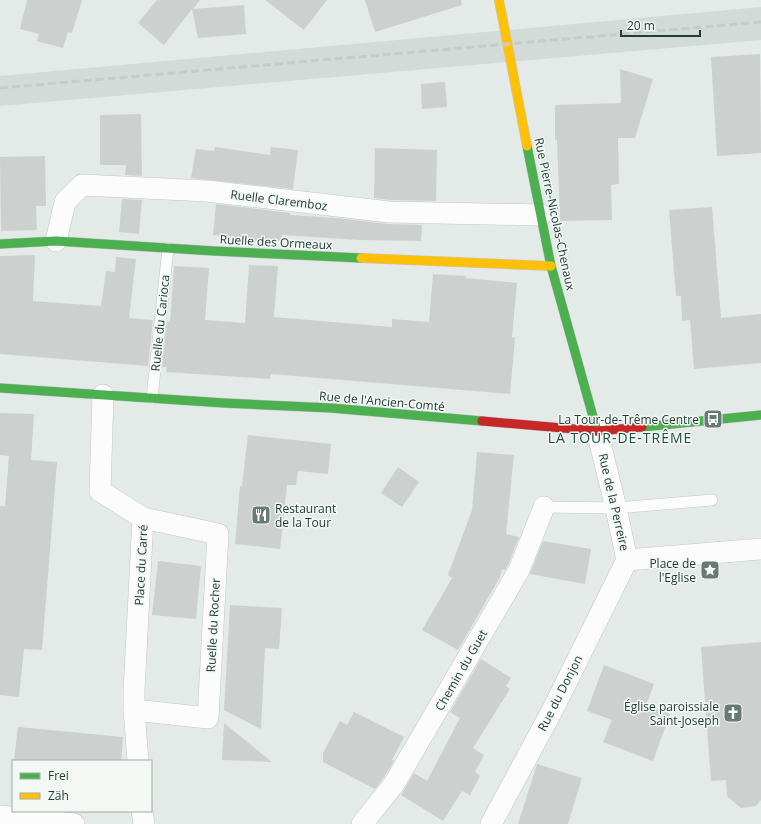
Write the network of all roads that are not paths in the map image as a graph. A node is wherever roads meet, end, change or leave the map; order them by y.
1 (499, 0) edge
2 (541, 215) junction
3 (56, 241) junction
4 (0, 244) edge
5 (168, 248) junction
6 (552, 266) junction
7 (0, 388) edge
8 (103, 395) junction
9 (152, 398) junction
10 (761, 415) edge
11 (597, 430) junction
12 (712, 500) dead end
13 (544, 507) joint
14 (616, 508) junction
15 (143, 518) junction
16 (761, 549) edge
17 (627, 560) junction
18 (134, 710) junction
19 (138, 760) edge
20 (142, 812) edge
21 (0, 816) edge
22 (74, 824) edge
23 (144, 824) edge
24 (362, 824) edge
25 (491, 824) edge

1 - 2 street, Rue Pierre-Nicolas-Chenaux
2 - 3 street, Ruelle Claremboz
2 - 6 street, Rue Pierre-Nicolas-Chenaux
3 - 4 street, Ruelle des Ormeaux
3 - 5 street, Ruelle des Ormeaux
5 - 6 street, Ruelle des Ormeaux
5 - 9 lane, Ruelle du Carioca
6 - 11 street, Rue Pierre-Nicolas-Chenaux
7 - 8 street, Rue de l'Ancien-Comté
8 - 9 street, Rue de l'Ancien-Comté
8 - 15 street, Place du Carré
9 - 11 street, Rue de l'Ancien-Comté
10 - 11 street, Rue de l'Ancien-Comté
11 - 14 street, Rue de la Perreire
12 - 14 lane
13 - 14 lane
13 - 24 street, Chemin du Guet
14 - 17 street, Rue de la Perreire
15 - 18 street, Place du Carré
15 - 18 street, Ruelle du Rocher
16 - 17 street, Rue de la Perreire
17 - 25 street, Rue du Donjon
18 - 19 street, Place du Carré
20 - 23 street
21 - 22 street

